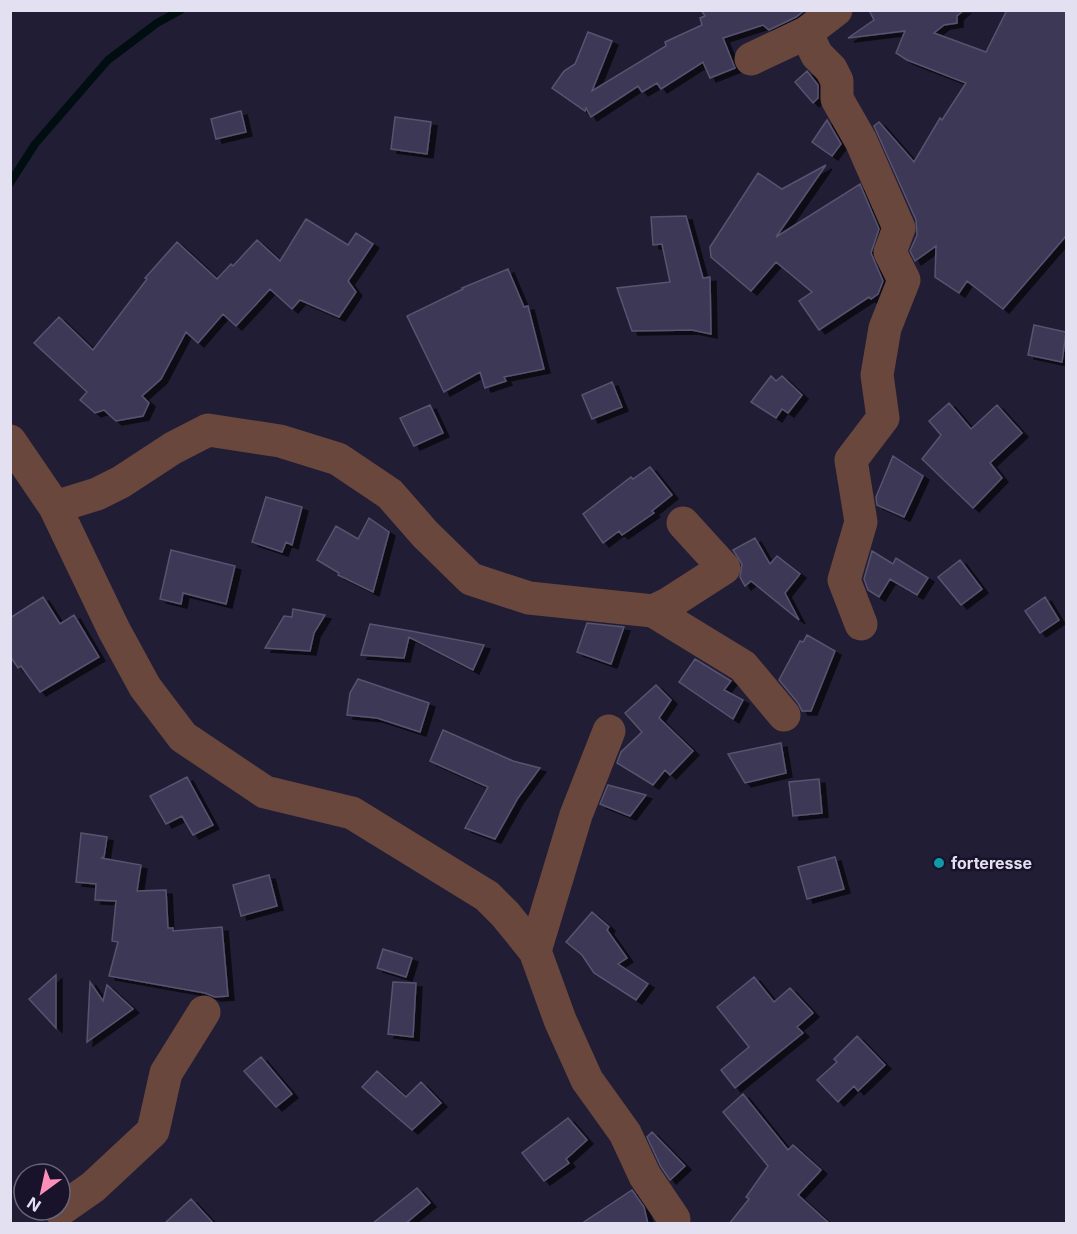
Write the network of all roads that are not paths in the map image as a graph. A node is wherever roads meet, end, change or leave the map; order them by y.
1 (836, 10) edge
2 (806, 33) junction
3 (751, 59) dead end
4 (10, 441) edge
5 (55, 507) junction
6 (683, 523) dead end
7 (654, 611) junction
8 (861, 624) dead end
9 (784, 715) dead end
10 (609, 731) dead end
11 (535, 951) junction
12 (204, 1012) dead end
13 (72, 1202) edge
14 (673, 1224) edge

1 - 2 street
2 - 3 street
2 - 8 street
4 - 5 street
5 - 7 street
5 - 11 street
6 - 7 street
7 - 9 street
10 - 11 street
11 - 14 street
12 - 13 street

